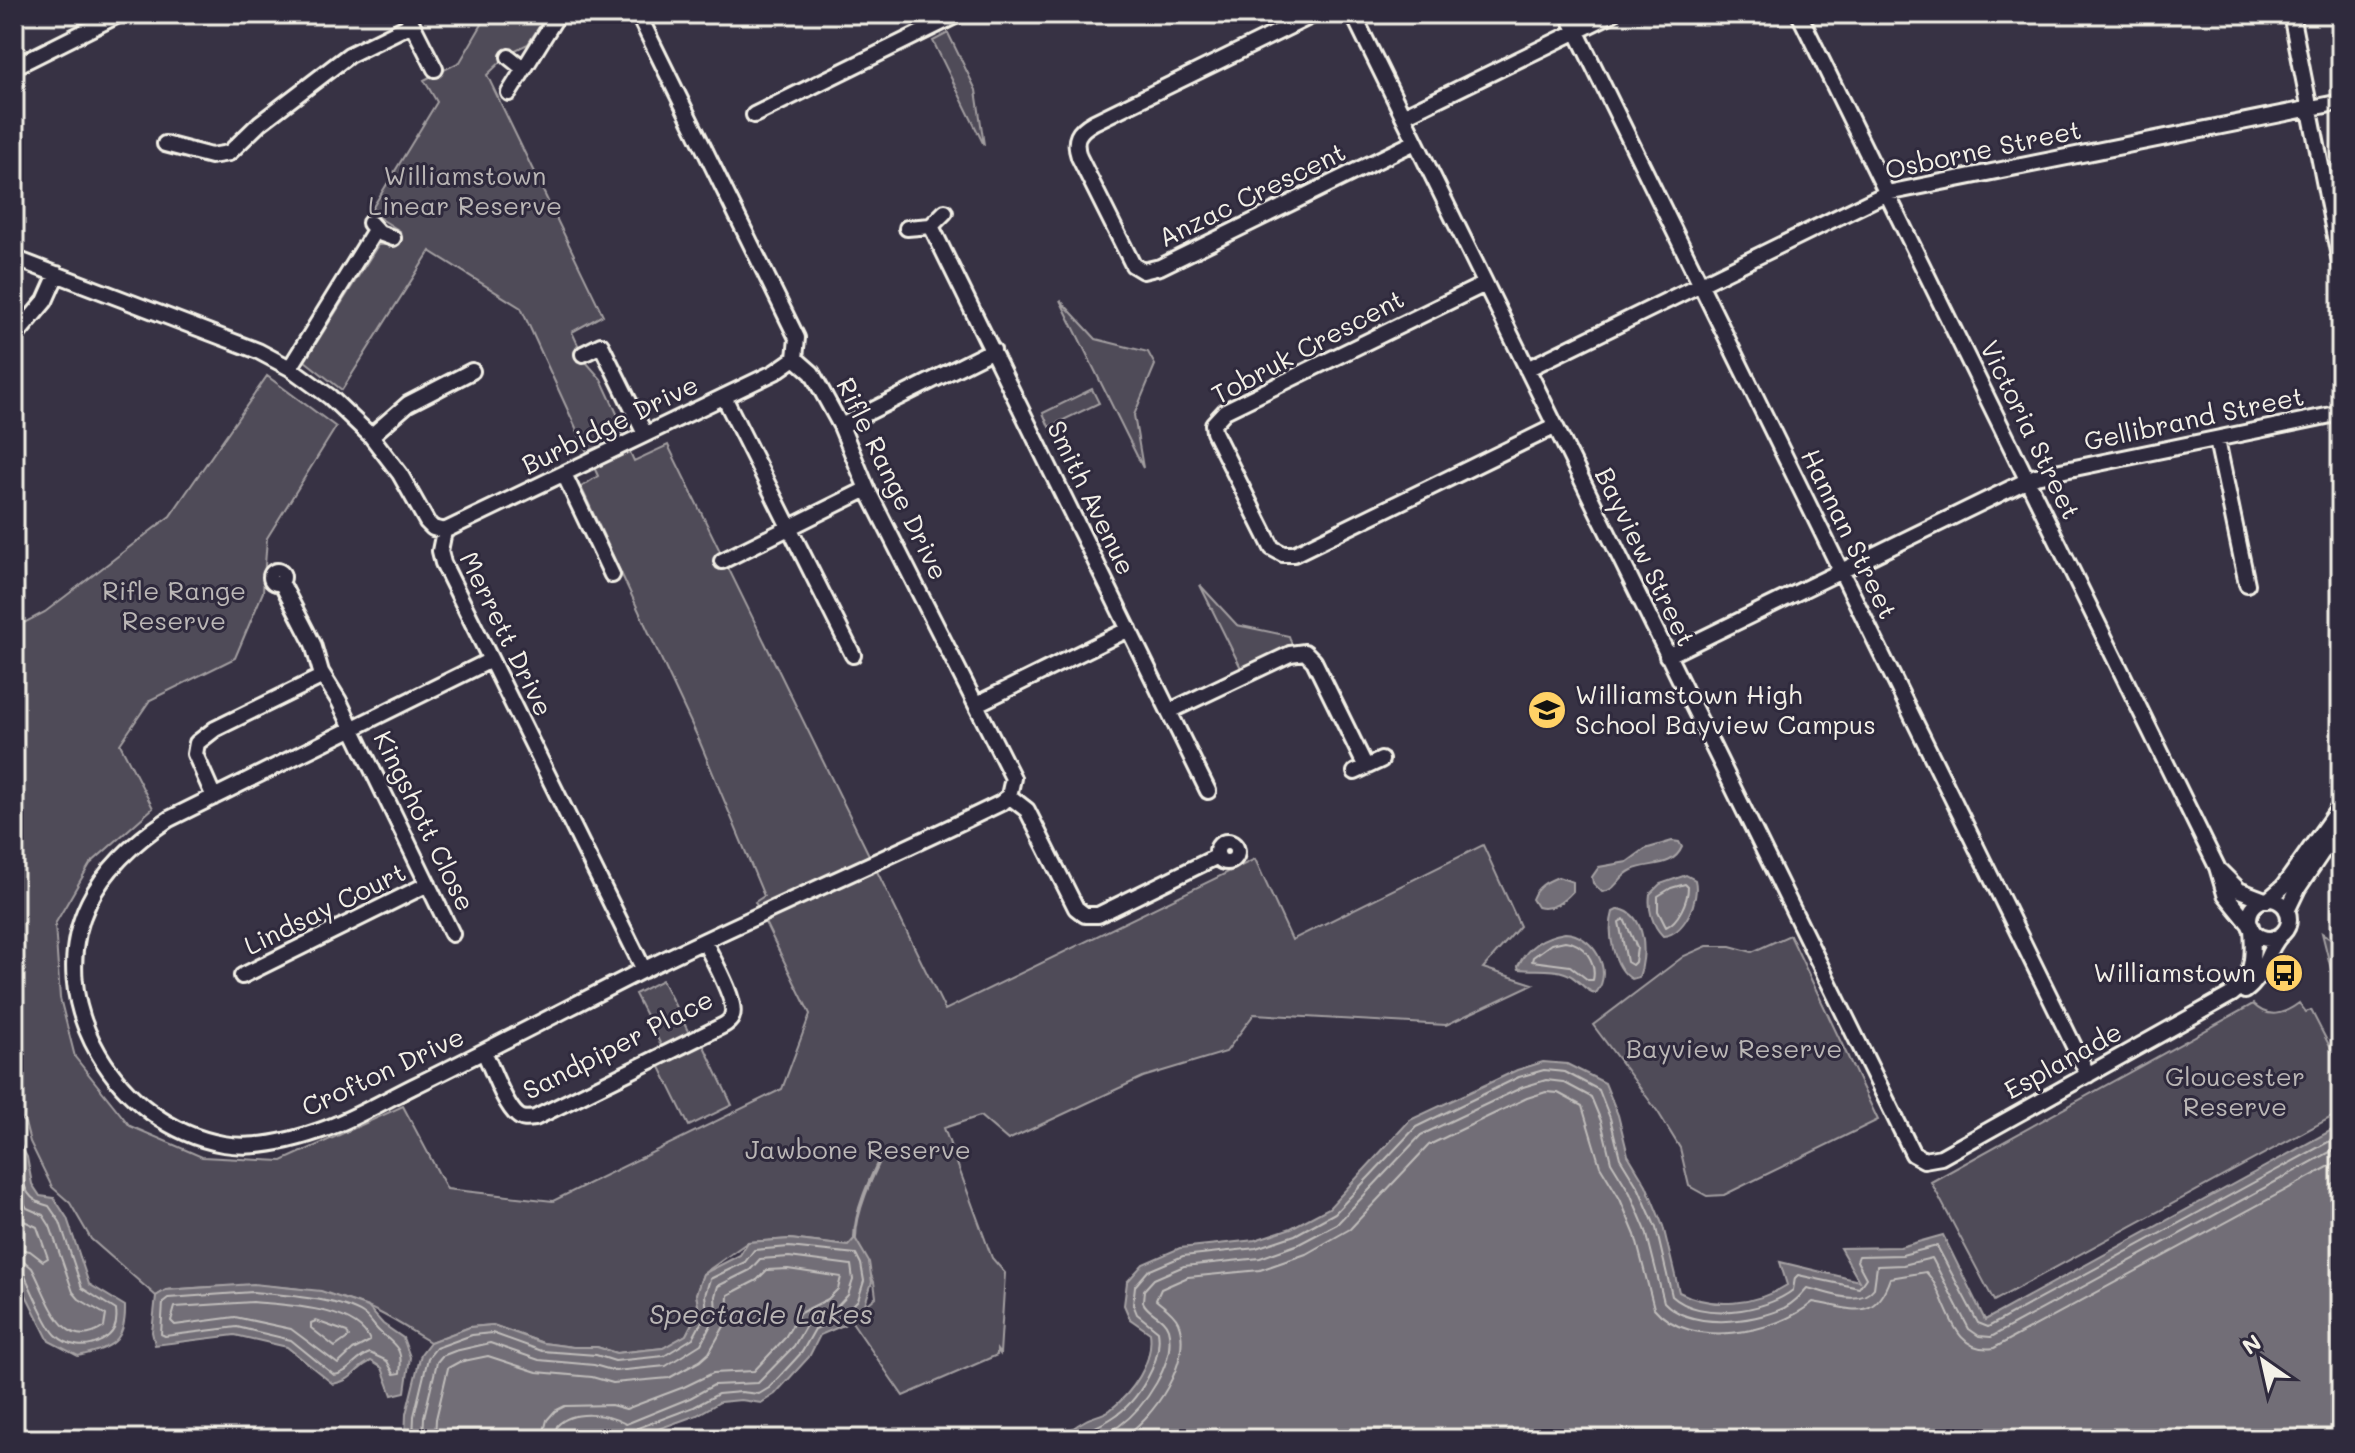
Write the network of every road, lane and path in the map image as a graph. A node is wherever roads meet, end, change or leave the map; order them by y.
1 (120, 14) edge
2 (558, 14) edge
3 (638, 14) edge
4 (959, 14) edge
5 (1315, 14) edge
6 (1353, 14) edge
7 (1568, 14) edge
8 (1612, 14) edge
9 (1799, 14) edge
10 (2291, 14) edge
11 (410, 19) edge
12 (1577, 31) junction
13 (509, 57) dead end
14 (14, 67) edge
15 (435, 69) dead end
16 (524, 69) junction
17 (509, 93) dead end
18 (2341, 102) edge
19 (2310, 108) junction
20 (754, 115) dead end
21 (1403, 116) junction
22 (1415, 142) junction
23 (165, 144) dead end
24 (1887, 193) junction
25 (945, 212) dead end
26 (931, 226) junction
27 (907, 228) dead end
28 (393, 238) dead end
29 (14, 258) edge
30 (2341, 267) edge
31 (57, 274) junction
32 (1699, 283) junction
33 (1485, 284) junction
34 (14, 338) edge
35 (993, 350) junction
36 (583, 354) dead end
37 (795, 358) junction
38 (290, 368) junction
39 (1527, 369) junction
40 (472, 371) dead end
41 (724, 397) junction
42 (2341, 413) edge
43 (841, 426) junction
44 (1554, 427) junction
45 (645, 434) junction
46 (371, 436) junction
47 (2217, 440) junction
48 (564, 474) junction
49 (2027, 479) junction
50 (867, 489) junction
51 (790, 527) junction
52 (444, 531) junction
53 (722, 561) dead end
54 (1840, 571) junction
55 (612, 575) dead end
56 (281, 582) dead end
57 (2247, 584) dead end
58 (1129, 629) junction
59 (853, 655) dead end
60 (1667, 656) junction
61 (491, 660) junction
62 (323, 676) junction
63 (977, 704) junction
64 (1170, 711) junction
65 (352, 729) junction
66 (1381, 760) dead end
67 (1209, 791) dead end
68 (1009, 796) junction
69 (214, 797) junction
70 (2341, 805) edge
71 (2339, 828) edge
72 (1218, 856) dead end
73 (2217, 867) junction
74 (2291, 875) junction
75 (428, 884) junction
76 (2266, 900) junction
77 (2287, 911) junction
78 (2252, 927) junction
79 (452, 934) dead end
80 (2281, 935) junction
81 (704, 941) junction
82 (2253, 960) junction
83 (644, 970) junction
84 (242, 976) dead end
85 (2257, 980) junction
86 (2226, 998) junction
87 (484, 1052) junction
88 (2088, 1075) junction
89 (1921, 1159) joint

1 - 14 street
2 - 16 street
3 - 37 street, Rifle Range Drive
4 - 20 street
5 - 22 street, Anzac Crescent
6 - 21 street, Bayview Street
7 - 12 street, Hannan Street
8 - 12 street
9 - 24 street, Victoria Street
10 - 19 street
11 - 15 street
11 - 23 street
12 - 21 street
12 - 32 street, Hannan Street
13 - 16 street
16 - 17 street
18 - 19 street, Osborne Street
19 - 24 street, Osborne Street
19 - 30 street
21 - 22 street, Bayview Street
22 - 33 street, Bayview Street
24 - 32 street, Osborne Street
24 - 49 street, Victoria Street
25 - 26 street
26 - 27 street
26 - 35 street, Smith Avenue
28 - 38 street
29 - 31 street, Merrett Drive
31 - 34 street
31 - 38 street, Merrett Drive
32 - 39 street, Osborne Street
32 - 54 street, Hannan Street
33 - 39 street, Bayview Street
33 - 44 street, Tobruk Crescent
35 - 43 street
35 - 58 street, Smith Avenue
36 - 45 street
37 - 41 street, Burbidge Drive
37 - 43 street, Rifle Range Drive
38 - 46 street, Merrett Drive
39 - 44 street, Bayview Street
40 - 46 street
41 - 45 street, Burbidge Drive
41 - 51 street
42 - 47 street, Gellibrand Street
43 - 50 street, Rifle Range Drive
44 - 60 street, Bayview Street
45 - 48 street, Burbidge Drive
46 - 52 street, Merrett Drive
47 - 49 street, Gellibrand Street
47 - 57 street
48 - 52 street, Burbidge Drive
48 - 55 street
49 - 54 street, Gellibrand Street
49 - 73 street, Victoria Street
50 - 51 street
50 - 63 street, Rifle Range Drive
51 - 53 street
51 - 59 street
52 - 61 street, Merrett Drive
54 - 60 street, Gellibrand Street
54 - 88 street, Hannan Street
56 - 62 street, Kingshott Close
58 - 63 street
58 - 64 street, Smith Avenue
60 - 89 street, Bayview Street
61 - 65 street, Crofton Drive
61 - 83 street, Merrett Drive
62 - 65 street, Kingshott Close
62 - 69 street
63 - 68 street, Rifle Range Drive
64 - 66 street
64 - 67 street, Smith Avenue
65 - 69 street, Crofton Drive
65 - 75 street, Kingshott Close
68 - 72 street
68 - 81 street, Crofton Drive
69 - 87 street, Crofton Drive
70 - 74 street
71 - 74 street
71 - 77 street
73 - 76 street, Victoria Street
73 - 78 street, Victoria Street
74 - 76 street
75 - 79 street, Kingshott Close
75 - 84 street, Lindsay Court
76 - 77 street
76 - 78 street
77 - 80 street
78 - 80 street
78 - 82 street
80 - 85 street
81 - 83 street, Crofton Drive
81 - 87 street, Sandpiper Place
82 - 85 street
82 - 86 street, Esplanade
83 - 87 street, Crofton Drive
85 - 86 street, Esplanade
86 - 88 street, Esplanade
88 - 89 street, Esplanade

